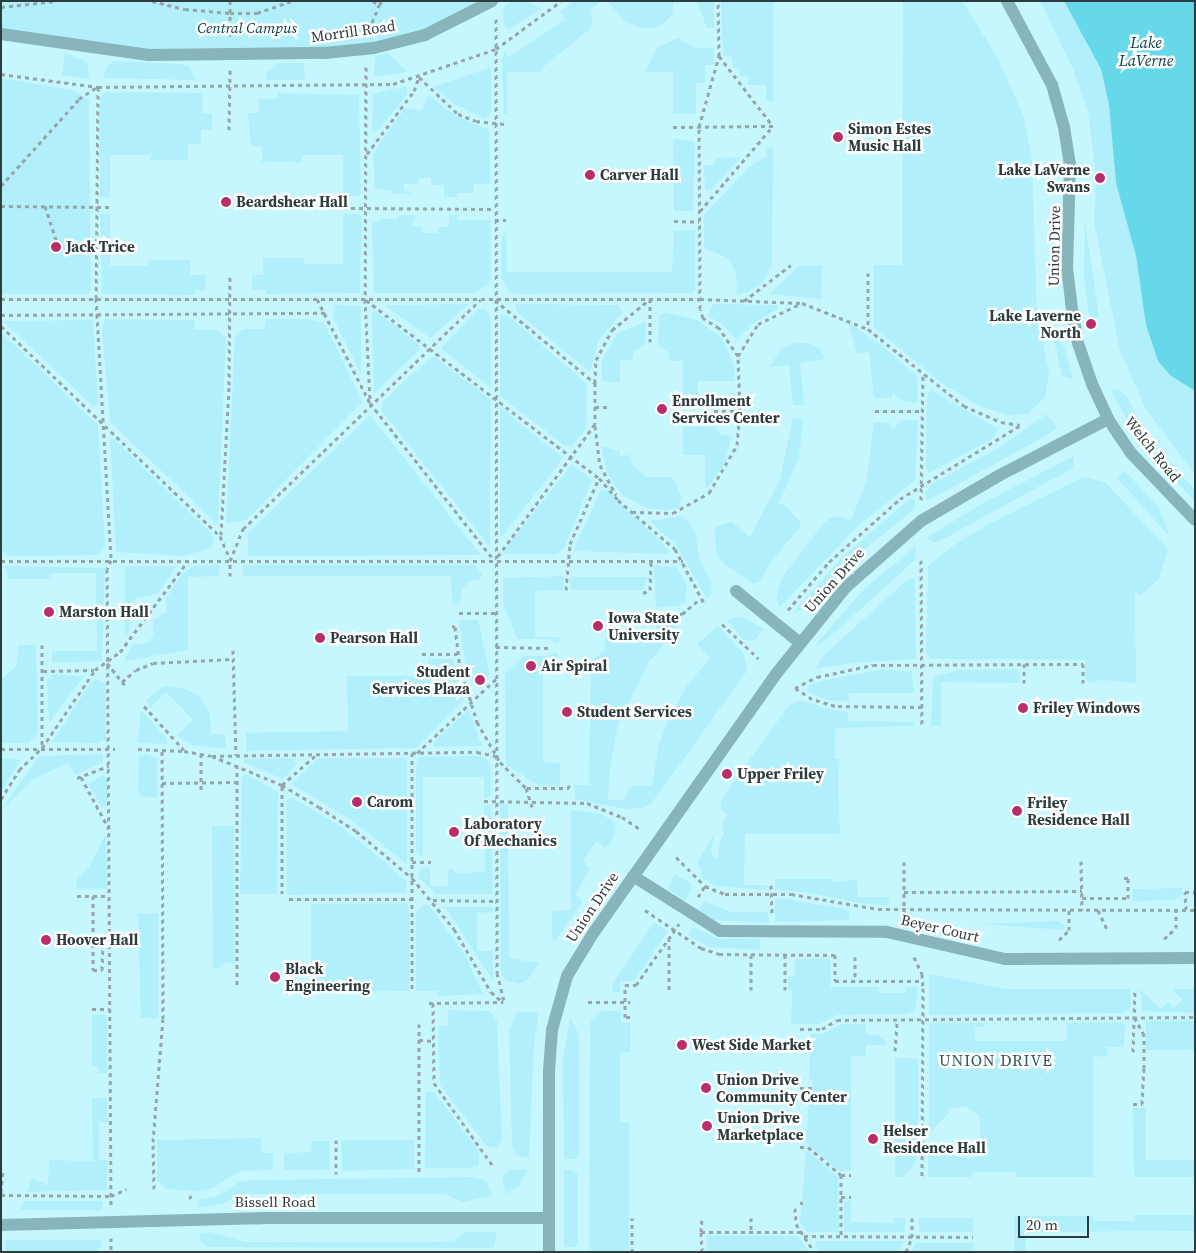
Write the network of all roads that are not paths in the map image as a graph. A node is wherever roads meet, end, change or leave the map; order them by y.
1 (1007, 1) edge
2 (494, 7) edge
3 (1, 34) edge
4 (1108, 419) junction
5 (1195, 520) edge
6 (736, 591) dead end
7 (800, 642) junction
8 (633, 876) junction
9 (1195, 958) edge
10 (549, 1218) junction
11 (1, 1224) edge
12 (549, 1252) edge

1 - 4 street, Union Drive
2 - 3 street, Morrill Road
4 - 5 street, Welch Road
4 - 7 street, Union Drive
6 - 7 street
7 - 8 street, Union Drive
8 - 9 street, Beyer Court
8 - 10 street, Union Drive
10 - 11 street, Bissell Road
10 - 12 street, Union Drive

